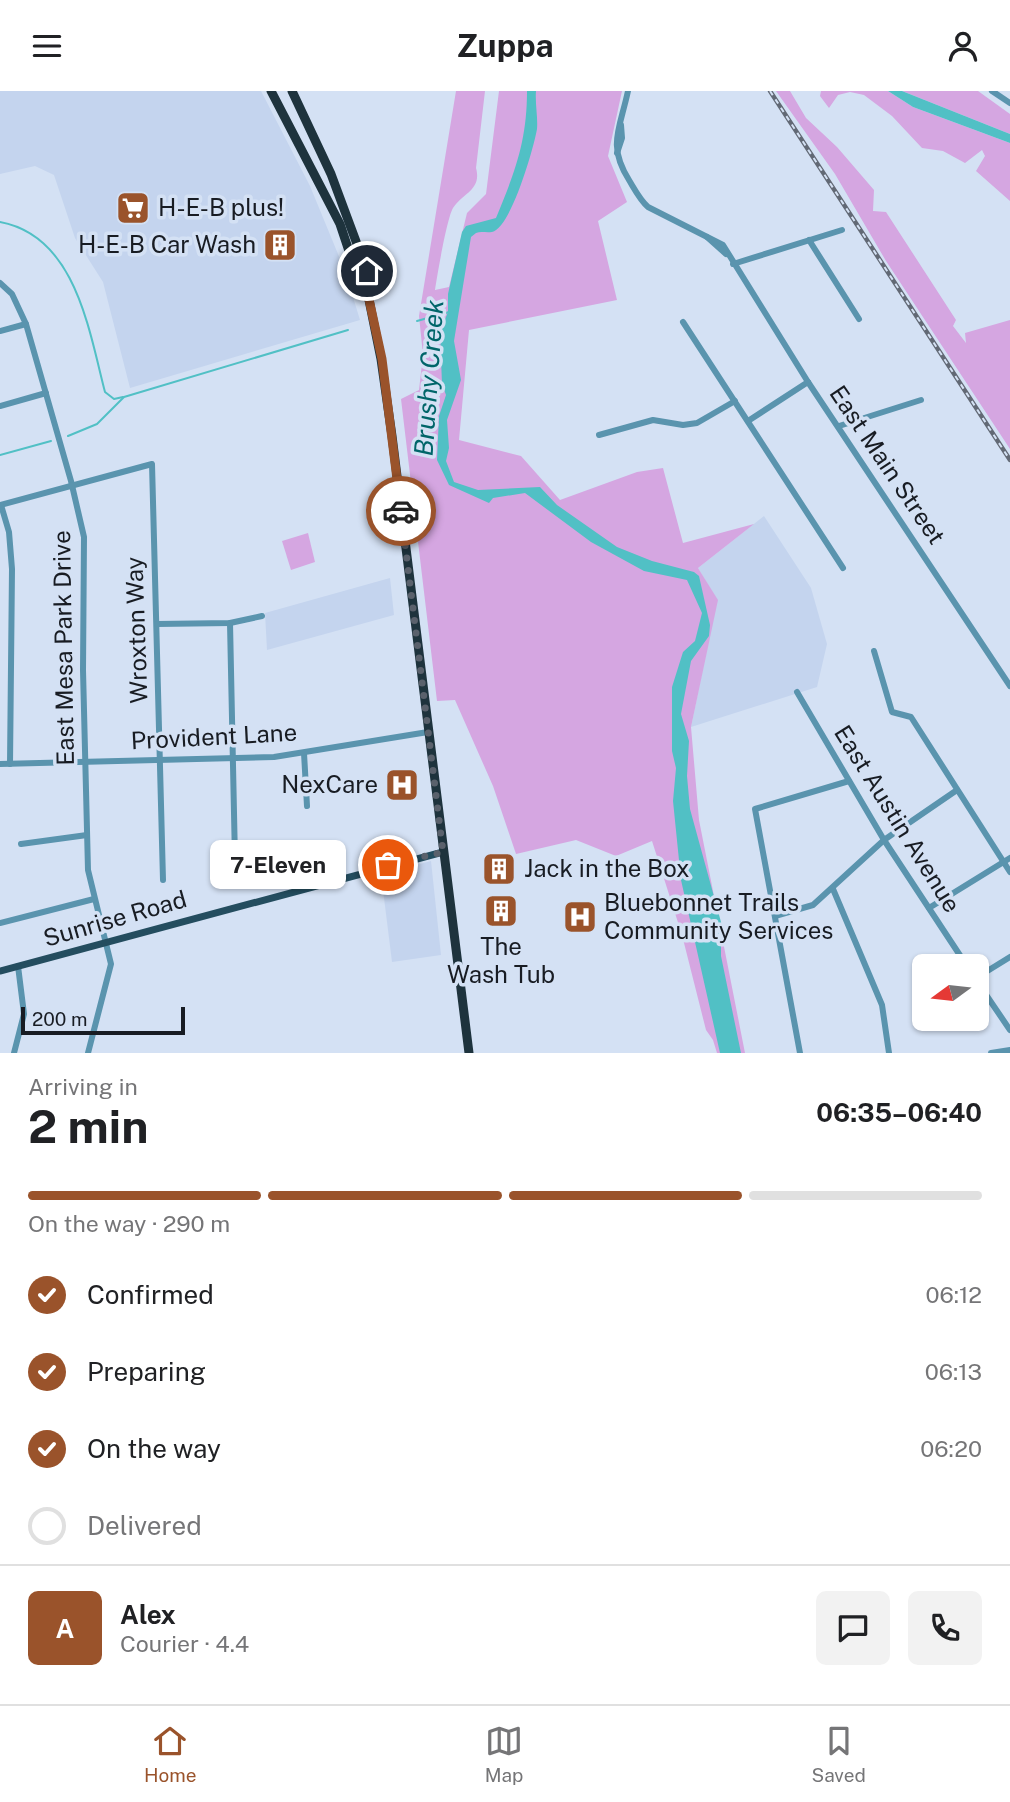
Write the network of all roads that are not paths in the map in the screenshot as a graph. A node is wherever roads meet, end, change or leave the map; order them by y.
1 (271, 91) edge
2 (276, 91) edge
3 (292, 91) edge
4 (628, 91) edge
5 (992, 91) edge
6 (1010, 103) edge
7 (317, 145) junction
8 (842, 230) dead end
9 (809, 240) junction
10 (733, 264) junction
11 (0, 283) edge
12 (367, 290) junction
13 (859, 319) dead end
14 (684, 322) dead end
15 (26, 324) junction
16 (0, 331) edge
17 (808, 382) junction
18 (46, 393) junction
19 (921, 400) dead end
20 (735, 401) junction
21 (0, 406) edge
22 (748, 421) junction
23 (839, 426) junction
24 (599, 435) dead end
25 (73, 485) junction
26 (0, 505) edge
27 (844, 568) dead end
28 (262, 616) dead end
29 (230, 623) junction
30 (157, 624) junction
31 (874, 651) dead end
32 (1010, 686) edge
33 (797, 692) dead end
34 (428, 731) junction
35 (304, 753) junction
36 (233, 758) junction
37 (160, 760) junction
38 (85, 762) junction
39 (0, 764) edge
40 (10, 764) junction
41 (849, 781) junction
42 (957, 790) junction
43 (307, 806) dead end
44 (87, 835) junction
45 (884, 840) junction
46 (21, 844) dead end
47 (443, 852) junction
48 (235, 860) dead end
49 (1007, 860) edge
50 (1010, 872) edge
51 (163, 880) dead end
52 (833, 889) junction
53 (94, 899) junction
54 (929, 908) junction
55 (775, 916) junction
56 (0, 923) edge
57 (106, 943) junction
58 (959, 954) edge
59 (1010, 957) edge
60 (18, 966) junction
61 (0, 971) edge
62 (989, 971) edge
63 (989, 998) edge
64 (1010, 1030) edge
65 (1010, 1050) edge
66 (470, 1051) edge
67 (14, 1053) edge
68 (88, 1053) edge
69 (800, 1053) edge
70 (889, 1053) edge
71 (991, 1053) edge

1 - 12 highway
2 - 7 highway
3 - 7 highway
4 - 10 street, East Main Street
5 - 6 street
7 - 12 highway
8 - 9 street
9 - 10 street
9 - 13 street
10 - 17 street, East Main Street
11 - 15 street, East Mesa Park Drive
12 - 34 highway
14 - 20 street
15 - 16 street
15 - 18 street, East Mesa Park Drive
17 - 22 street
17 - 23 street, East Main Street
18 - 21 street
18 - 25 street, East Mesa Park Drive
19 - 23 street
20 - 22 street
20 - 24 street
22 - 27 street
23 - 32 street, East Main Street
25 - 26 street
25 - 30 street, Wroxton Way
25 - 38 street, East Mesa Park Drive
26 - 40 street
28 - 29 street
29 - 30 street
29 - 36 street
30 - 37 street, Wroxton Way
31 - 42 street
33 - 41 street, East Austin Avenue
34 - 35 street, Provident Lane
34 - 47 highway
35 - 36 street, Provident Lane
35 - 43 street
36 - 37 street, Provident Lane
36 - 48 street
37 - 38 street, Provident Lane
37 - 51 street, Wroxton Way
38 - 40 street, Provident Lane
38 - 44 street, East Mesa Park Drive
39 - 40 street, Provident Lane
41 - 45 street, East Austin Avenue
41 - 55 street
42 - 45 street
42 - 49 street
44 - 46 street
44 - 53 street, East Mesa Park Drive
45 - 52 street
45 - 54 street, East Austin Avenue
47 - 57 main road, Sunrise Road
47 - 66 highway
49 - 50 street
49 - 54 street
52 - 55 street
52 - 70 street
53 - 56 street
53 - 57 street, East Mesa Park Drive
54 - 58 street, East Austin Avenue
55 - 69 street
57 - 60 main road, Sunrise Road
57 - 68 street, East Mesa Park Drive
59 - 62 street
60 - 61 main road, Sunrise Road
60 - 67 street
63 - 64 street
65 - 71 street

